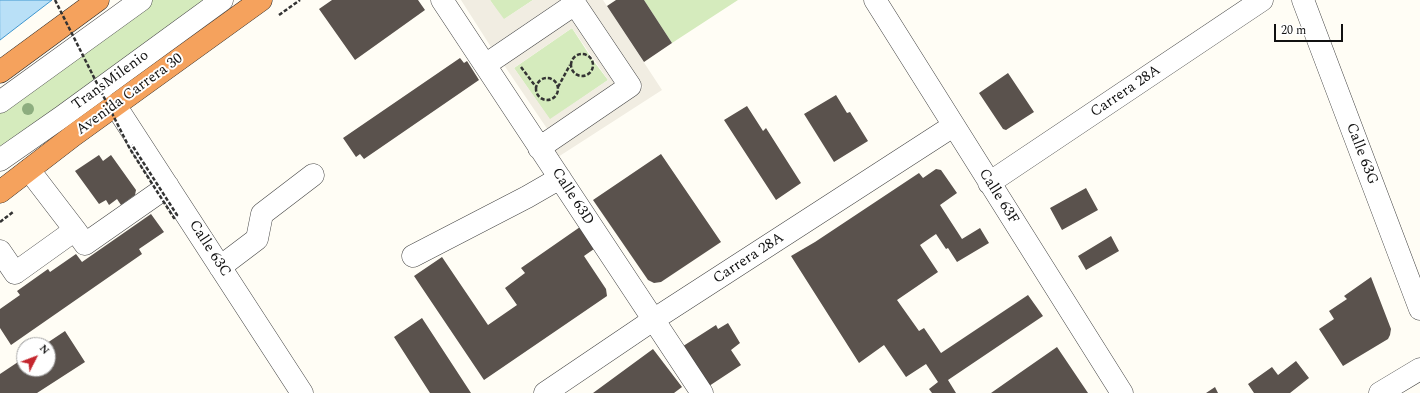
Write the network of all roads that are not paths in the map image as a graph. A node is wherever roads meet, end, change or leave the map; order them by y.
1 (98, 0) edge
2 (141, 0) edge
3 (222, 0) edge
4 (261, 0) edge
5 (442, 0) edge
6 (875, 0) edge
7 (1262, 0) edge
8 (1303, 0) edge
9 (485, 65) junction
10 (0, 72) edge
11 (0, 102) edge
12 (116, 105) junction
13 (953, 126) junction
14 (539, 148) junction
15 (0, 160) edge
16 (29, 170) junction
17 (313, 175) dead end
18 (560, 178) junction
19 (990, 183) junction
20 (168, 186) junction
21 (0, 192) edge
22 (75, 230) junction
23 (0, 251) edge
24 (414, 256) dead end
25 (220, 267) junction
26 (1420, 308) edge
27 (653, 320) junction
28 (1420, 369) edge
29 (302, 393) edge
30 (545, 393) edge
31 (702, 393) edge
32 (1122, 393) edge
33 (1380, 393) edge

1 - 10 highway
2 - 11 street
3 - 15 street, TransMilenio
4 - 12 highway, Avenida Carrera 30
5 - 9 street, Calle 63D
6 - 13 street, Calle 63F
7 - 19 street, Carrera 28A
8 - 26 street, Calle 63G
9 - 14 street, Calle 63D
9 - 14 street
12 - 16 highway, Avenida Carrera 30
12 - 20 street, Calle 63C
13 - 19 street, Calle 63F
13 - 27 street, Carrera 28A
14 - 18 street, Calle 63D
16 - 21 highway, Avenida Carrera 30
16 - 22 street
17 - 25 street
18 - 24 street
18 - 27 street, Calle 63D
19 - 32 street, Calle 63F
20 - 22 street
20 - 25 street, Calle 63C
22 - 23 street
25 - 29 street, Calle 63C
27 - 30 street, Carrera 28A
27 - 31 street, Calle 63D
28 - 33 street

